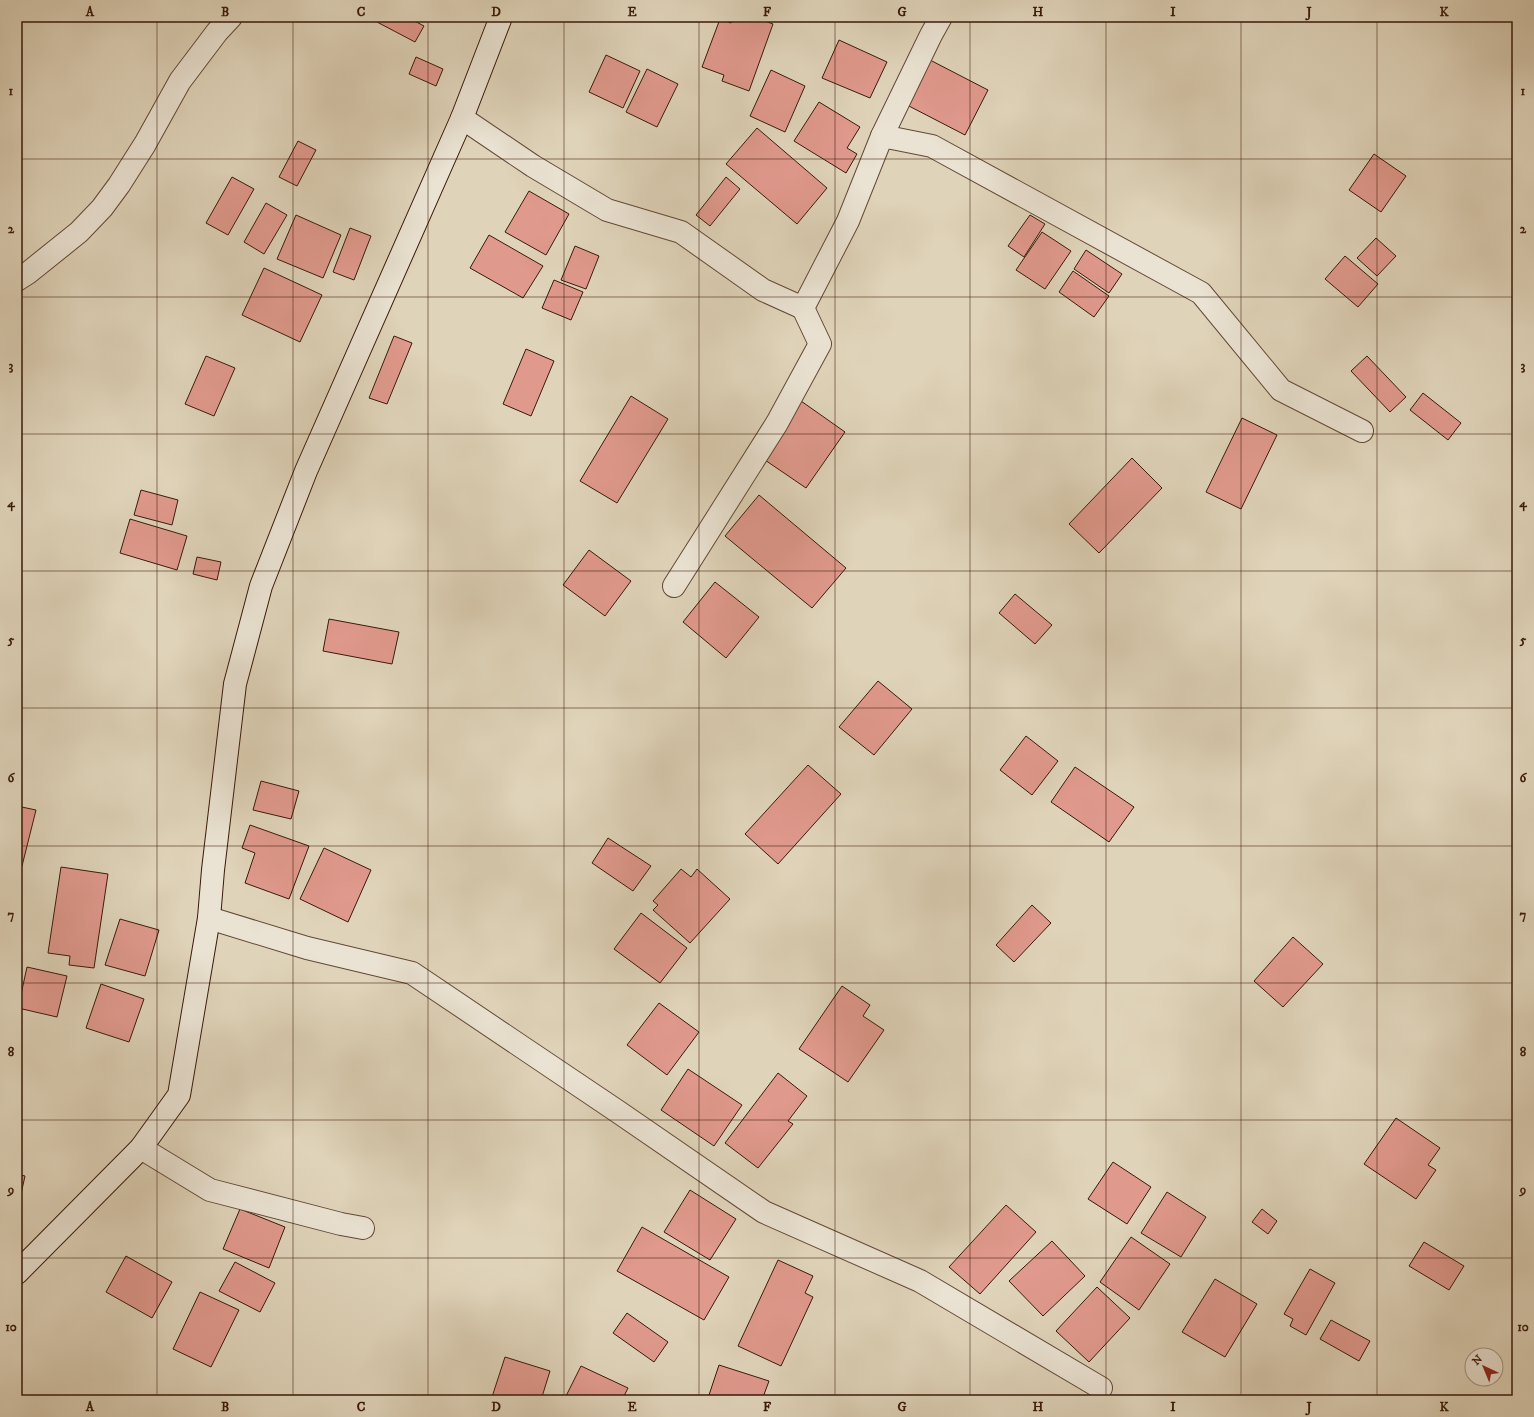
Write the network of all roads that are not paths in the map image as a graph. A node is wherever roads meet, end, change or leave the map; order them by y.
1 (231, 17) edge
2 (501, 17) edge
3 (941, 17) edge
4 (462, 118) junction
5 (882, 136) junction
6 (17, 280) edge
7 (803, 308) junction
8 (1362, 431) dead end
9 (674, 586) dead end
10 (210, 918) junction
11 (141, 1148) junction
12 (362, 1228) dead end
13 (17, 1273) edge
14 (1101, 1388) dead end

1 - 6 street
2 - 4 street
3 - 5 street
4 - 7 street
4 - 10 street
5 - 7 street
5 - 8 street
7 - 9 street
10 - 11 street
10 - 14 street
11 - 12 street
11 - 13 street

